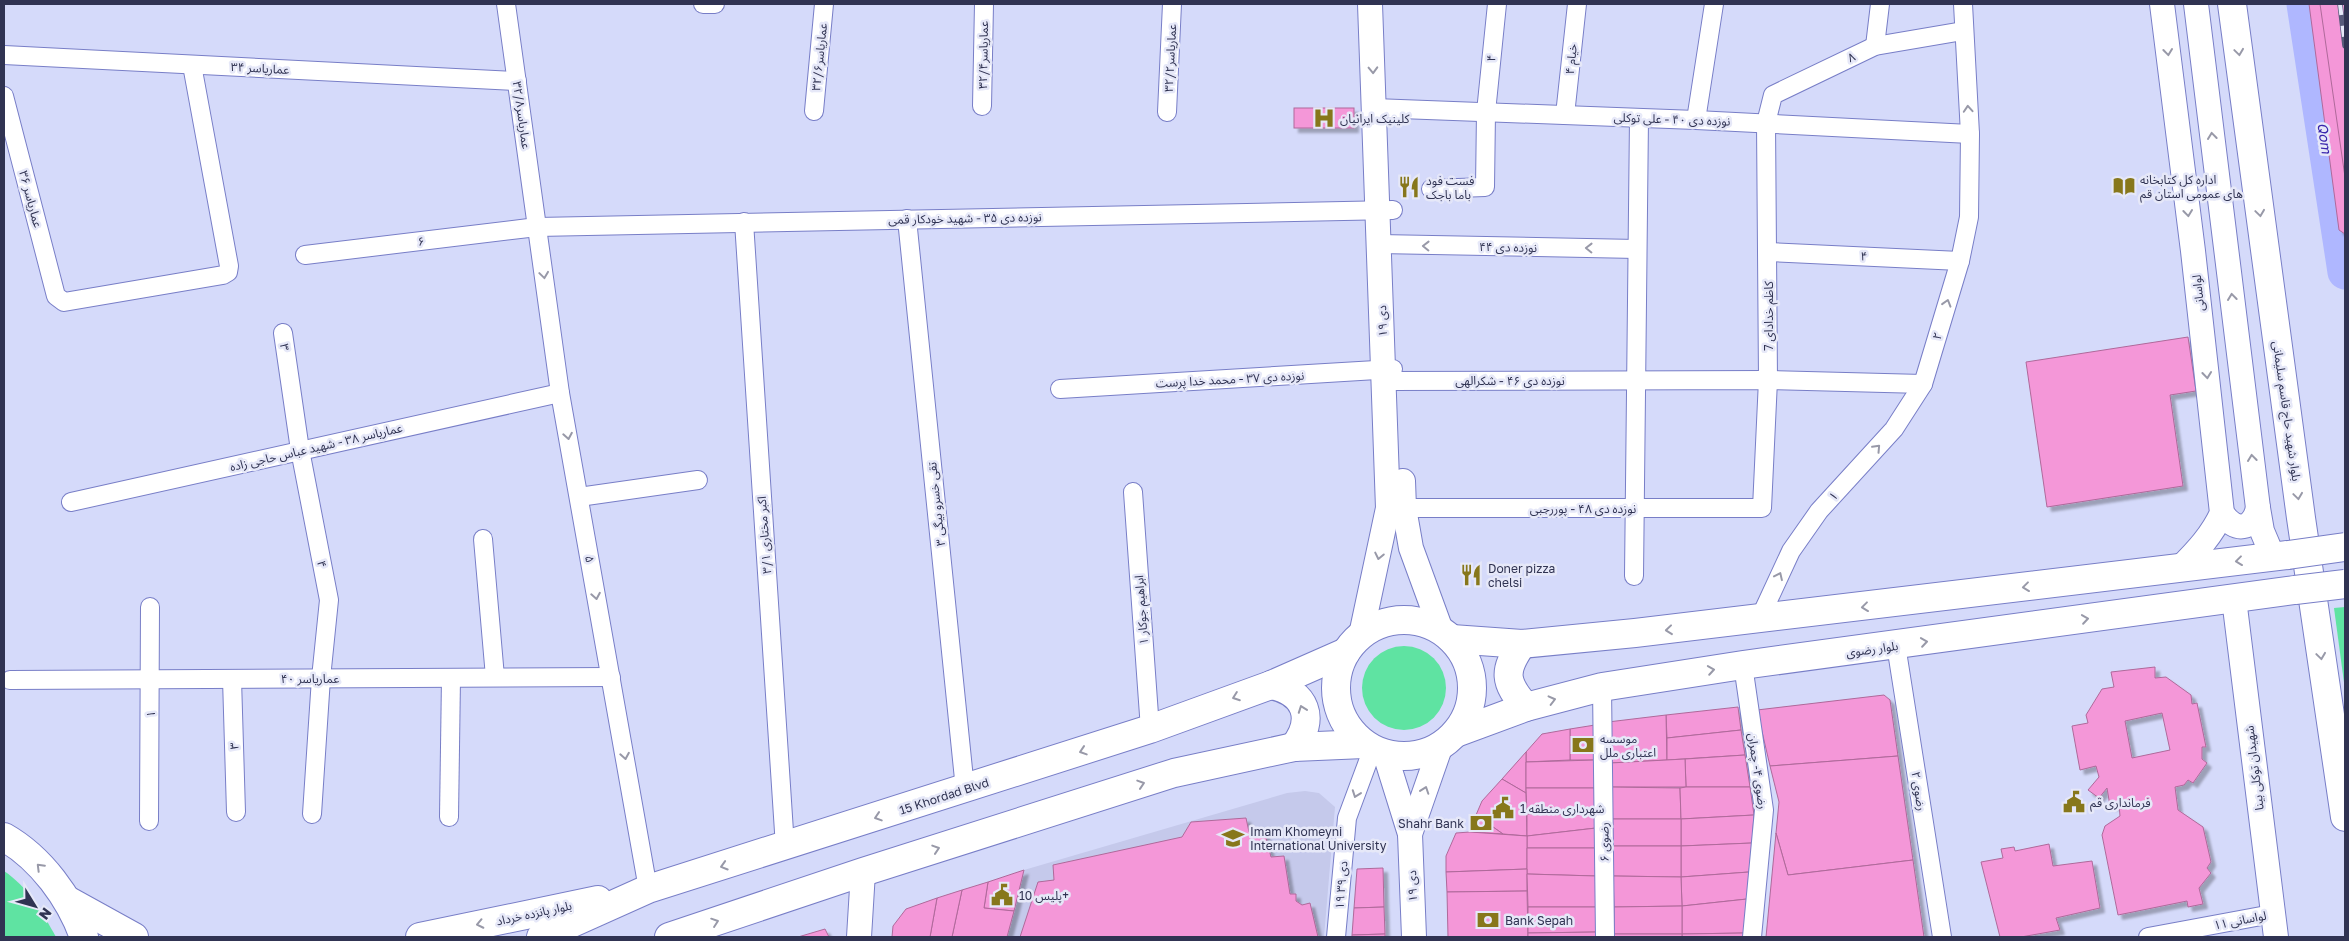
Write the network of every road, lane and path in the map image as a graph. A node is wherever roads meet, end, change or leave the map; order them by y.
1 (506, 4) edge
2 (703, 4) edge
3 (714, 4) edge
4 (824, 4) edge
5 (984, 4) edge
6 (1172, 4) edge
7 (1370, 4) edge
8 (1386, 4) edge
9 (1497, 4) edge
10 (1577, 4) edge
11 (1714, 4) edge
12 (1880, 4) edge
13 (1963, 4) edge
14 (2162, 4) edge
15 (2196, 4) edge
16 (2232, 4) edge
17 (1963, 31) junction
18 (1875, 46) junction
19 (4, 55) edge
20 (192, 65) junction
21 (517, 82) junction
22 (4, 96) edge
23 (982, 106) dead end
24 (1382, 109) junction
25 (814, 111) dead end
26 (1167, 112) dead end
27 (1486, 112) junction
28 (1565, 115) junction
29 (1639, 118) junction
30 (1696, 120) junction
31 (1766, 123) junction
32 (1970, 134) junction
33 (1431, 189) dead end
34 (1386, 210) junction
35 (907, 219) junction
36 (744, 222) junction
37 (537, 227) junction
38 (1387, 245) junction
39 (1638, 249) junction
40 (1768, 252) junction
41 (305, 255) dead end
42 (1960, 261) junction
43 (283, 333) dead end
44 (1391, 375) junction
45 (1768, 380) junction
46 (1636, 381) junction
47 (1923, 384) junction
48 (1060, 389) dead end
49 (560, 394) junction
50 (300, 450) junction
51 (698, 480) dead end
52 (1133, 492) dead end
53 (579, 497) junction
54 (71, 502) dead end
55 (1404, 508) junction
56 (1634, 508) junction
57 (1762, 508) joint
58 (2258, 508) junction
59 (2222, 514) junction
60 (484, 539) dead end
61 (2345, 547) edge
62 (2280, 556) junction
63 (2180, 568) junction
64 (1634, 576) dead end
65 (2345, 584) edge
66 (2234, 599) junction
67 (150, 607) dead end
68 (1758, 620) junction
69 (1446, 635) junction
70 (1354, 643) junction
71 (1522, 644) junction
72 (1896, 646) junction
73 (1743, 666) junction
74 (495, 677) junction
75 (611, 677) junction
76 (321, 678) junction
77 (451, 678) junction
78 (150, 679) junction
79 (232, 679) junction
80 (10, 680) dead end
81 (1271, 685) junction
82 (1602, 687) junction
83 (1526, 707) junction
84 (1150, 729) junction
85 (1448, 739) junction
86 (1294, 747) junction
87 (1374, 749) junction
88 (965, 789) junction
89 (236, 812) dead end
90 (312, 814) dead end
91 (450, 817) dead end
92 (2345, 817) edge
93 (149, 821) dead end
94 (6, 834) edge
95 (1410, 834) junction
96 (785, 847) junction
97 (863, 872) junction
98 (648, 889) junction
99 (67, 900) junction
100 (2272, 914) junction
101 (84, 937) edge
102 (134, 937) edge
103 (420, 937) edge
104 (541, 937) edge
105 (669, 937) edge
106 (859, 937) edge
107 (1336, 937) edge
108 (1414, 937) edge
109 (1605, 937) edge
110 (1752, 937) edge
111 (1942, 937) edge
112 (2148, 937) edge
113 (2276, 937) edge

1 - 21 street, عماریاسر۳۲/۸
2 - 3 street
4 - 25 street, عماریاسر۳۲/۶
5 - 23 street, عماریاسر۳۲/۴
6 - 26 street, عماریاسر۳۲/۲
7 -> 24 main road, ۱۹ دی
8 - 24 main road, ۱۹ دی
9 - 27 street, ۴
10 - 28 street, ۴ خیام
11 - 30 street
12 - 18 street
13 - 17 street, ۲
14 -> 59 main road, لواسانی
58 -> 15 main road
16 -> 92 main road, بلوار شهید حاج قاسم سلیمانی
17 - 18 street, ۸
32 -> 17 street, ۲
18 - 31 street, ۸
19 - 20 street, عماریاسر ۳۴
20 - 21 street, عماریاسر ۳۴
20 - 22 street, عماریاسر ۳۶
21 - 37 street, عماریاسر۳۲/۸
24 - 27 street, نوزده دی ۴۰ - علی توکلی
24 - 34 main road, ۱۹ دی
27 - 28 street, نوزده دی ۴۰ - علی توکلی
27 - 33 street, ۴
28 - 29 street, نوزده دی ۴۰ - علی توکلی
29 - 30 street, نوزده دی ۴۰ - علی توکلی
29 - 39 street
30 - 31 street, نوزده دی ۴۰ - علی توکلی
31 - 32 street, نوزده دی ۴۰ - علی توکلی
31 - 40 street, 7 کاظم خدادای
32 - 42 street, ۲
34 - 35 street, نوزده دی ۳۵ - شهید خودکار قمی
34 - 38 main road, ۱۹ دی
35 - 36 street, نوزده دی ۳۵ - شهید خودکار قمی
35 - 88 street, ۳ تقی خسرو بیگی
36 - 37 street, نوزده دی ۳۵ - شهید خودکار قمی
36 - 96 street, ۳/۱ اکبر مختاری
37 - 41 street, ۶
37 -> 49 street, ۵
39 -> 38 street, نوزده دی ۴۴
38 - 44 main road, ۱۹ دی
39 - 46 street
40 - 42 street, ۴
40 - 45 street, 7 کاظم خدادای
47 -> 42 street, ۲
43 - 50 street, ۳
44 - 46 street, نوزده دی ۴۶ - شکرالهی
44 - 48 street, نوزده دی ۳۷ - محمد خدا پرست
44 - 55 main road, ۱۹ دی
44 -> 70 main road, ۱۹ دی
45 - 46 street
45 - 47 street
45 - 57 street, 7 کاظم خدادای
46 - 56 street
68 -> 47 street, ۱
49 - 50 street, عماریاسر ۳۸ - شهید عباس حاجی زاده
49 -> 53 street, ۵
50 - 54 street, عماریاسر ۳۸ - شهید عباس حاجی زاده
50 - 76 street, ۴
51 - 53 street
52 - 84 street, ۱ ابراهیم جوکار
53 -> 75 street, ۵
55 - 56 street, نوزده دی ۴۸ - پوررجبی
55 - 69 main road, ۱۹ دی
56 - 57 street, نوزده دی ۴۸ - پوررجبی
56 - 64 street
58 - 59 main road
58 - 62 main road
59 - 63 main road
60 - 74 street
61 - 62 main road, bridge
62 -> 63 main road
63 -> 68 main road
65 - 66 main road, بلوار رضوی, bridge
72 -> 66 main road, بلوار رضوی
66 - 100 main road, شهیدان توکلی بینا
67 - 78 street, ۱
68 -> 71 main road
69 - 70 main road
69 - 71 main road
69 - 85 main road
70 - 81 main road, 15 Khordad Blvd
70 - 87 main road
71 - 83 main road
72 - 73 main road, بلوار رضوی
72 - 111 street, رضوی ۲
82 -> 73 main road, بلوار رضوی
73 - 110 street, رضوی ۴- چمران
74 - 75 street, عماریاسر ۴۰
74 - 77 street, عماریاسر ۴۰
75 -> 98 street, ۵
76 - 77 street, عماریاسر ۴۰
76 - 79 street, عماریاسر ۴۰
76 - 90 street
77 - 91 street
78 - 79 street, عماریاسر ۴۰
78 - 80 street, عماریاسر ۴۰
78 - 93 street, ۱
79 - 89 street, ۳
81 -> 84 main road, 15 Khordad Blvd
86 -> 81 main road
83 -> 82 main road, بلوار رضوی
82 - 109 street, رضوی ۶
83 - 85 main road, بلوار رضوی
84 -> 88 main road, 15 Khordad Blvd
85 - 87 main road
95 -> 85 main road
86 - 87 main road
97 -> 86 main road
87 - 95 main road
87 -> 107 street, ۱۹ دی ۳۹
88 -> 96 main road, 15 Khordad Blvd
99 -> 94 main road
95 - 108 main road, ۱۹ دی
96 -> 98 main road, 15 Khordad Blvd
105 -> 97 main road
97 - 106 main road
98 -> 103 main road, بلوار پانزده خرداد
98 - 104 main road, 15 Khordad Blvd
99 - 101 main road
99 - 102 main road
100 - 112 street, لواسانی ۱۱
100 - 113 main road, شهیدان توکلی بینا

